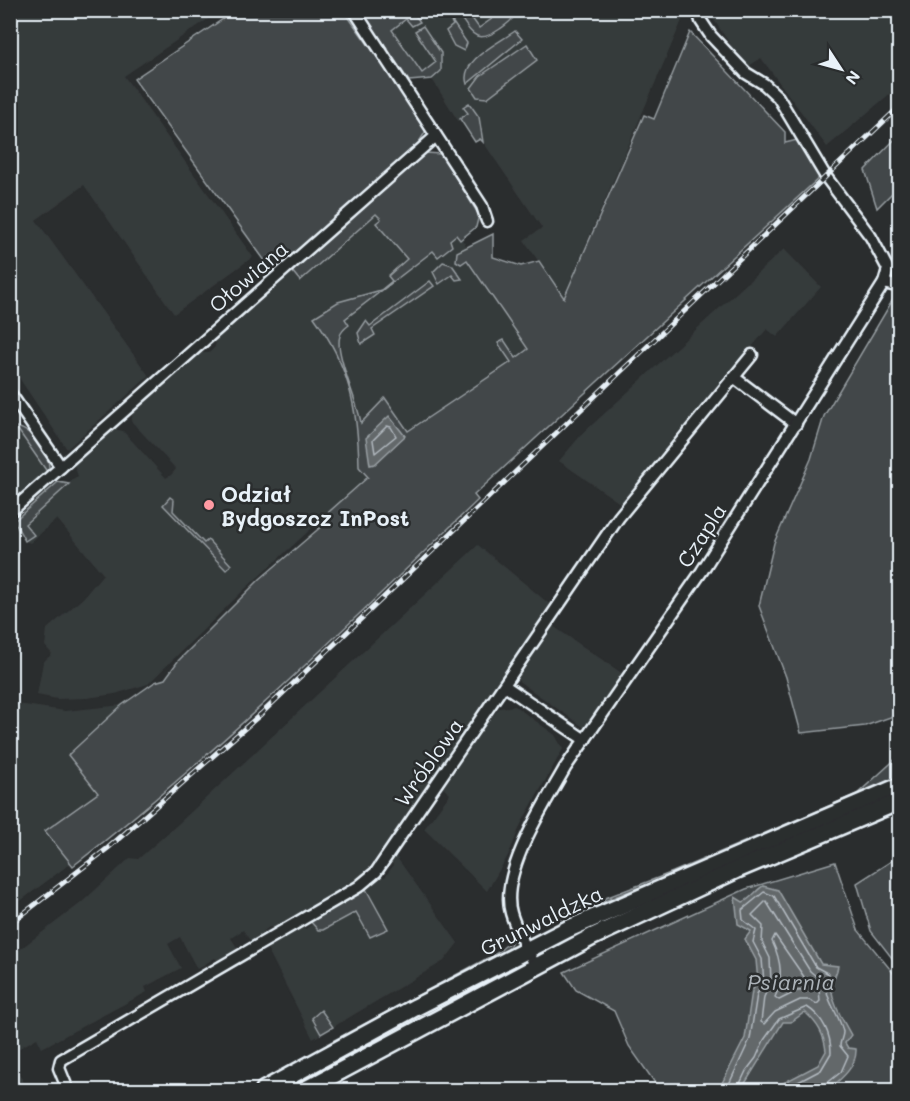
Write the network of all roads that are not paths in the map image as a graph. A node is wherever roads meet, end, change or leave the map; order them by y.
1 (354, 10) edge
2 (698, 10) edge
3 (436, 136) junction
4 (487, 221) dead end
5 (884, 283) junction
6 (900, 287) edge
7 (752, 356) dead end
8 (735, 378) junction
9 (10, 393) edge
10 (796, 424) junction
11 (61, 467) junction
12 (10, 512) edge
13 (506, 686) junction
14 (585, 740) junction
15 (900, 786) edge
16 (900, 801) edge
17 (848, 815) junction
18 (527, 949) junction
19 (536, 967) junction
20 (68, 1090) edge
21 (264, 1090) edge
22 (305, 1090) edge

1 - 3 street
2 - 5 street
3 - 4 street
3 - 11 street, Ołowiana
5 - 6 street
5 - 10 street, Czapla
7 - 8 street, Wróblowa
8 - 10 street
8 - 13 street, Wróblowa
9 - 11 street
10 - 14 street, Czapla
11 - 12 street, Ołowiana
13 - 14 street
13 - 20 street, Wróblowa
14 - 18 street, Czapla
15 - 17 main road
16 - 17 main road
17 - 18 main road, Grunwaldzka
17 - 19 main road, Grunwaldzka
18 - 19 street, Czapla
18 - 21 main road, Grunwaldzka
19 - 22 main road, Grunwaldzka

